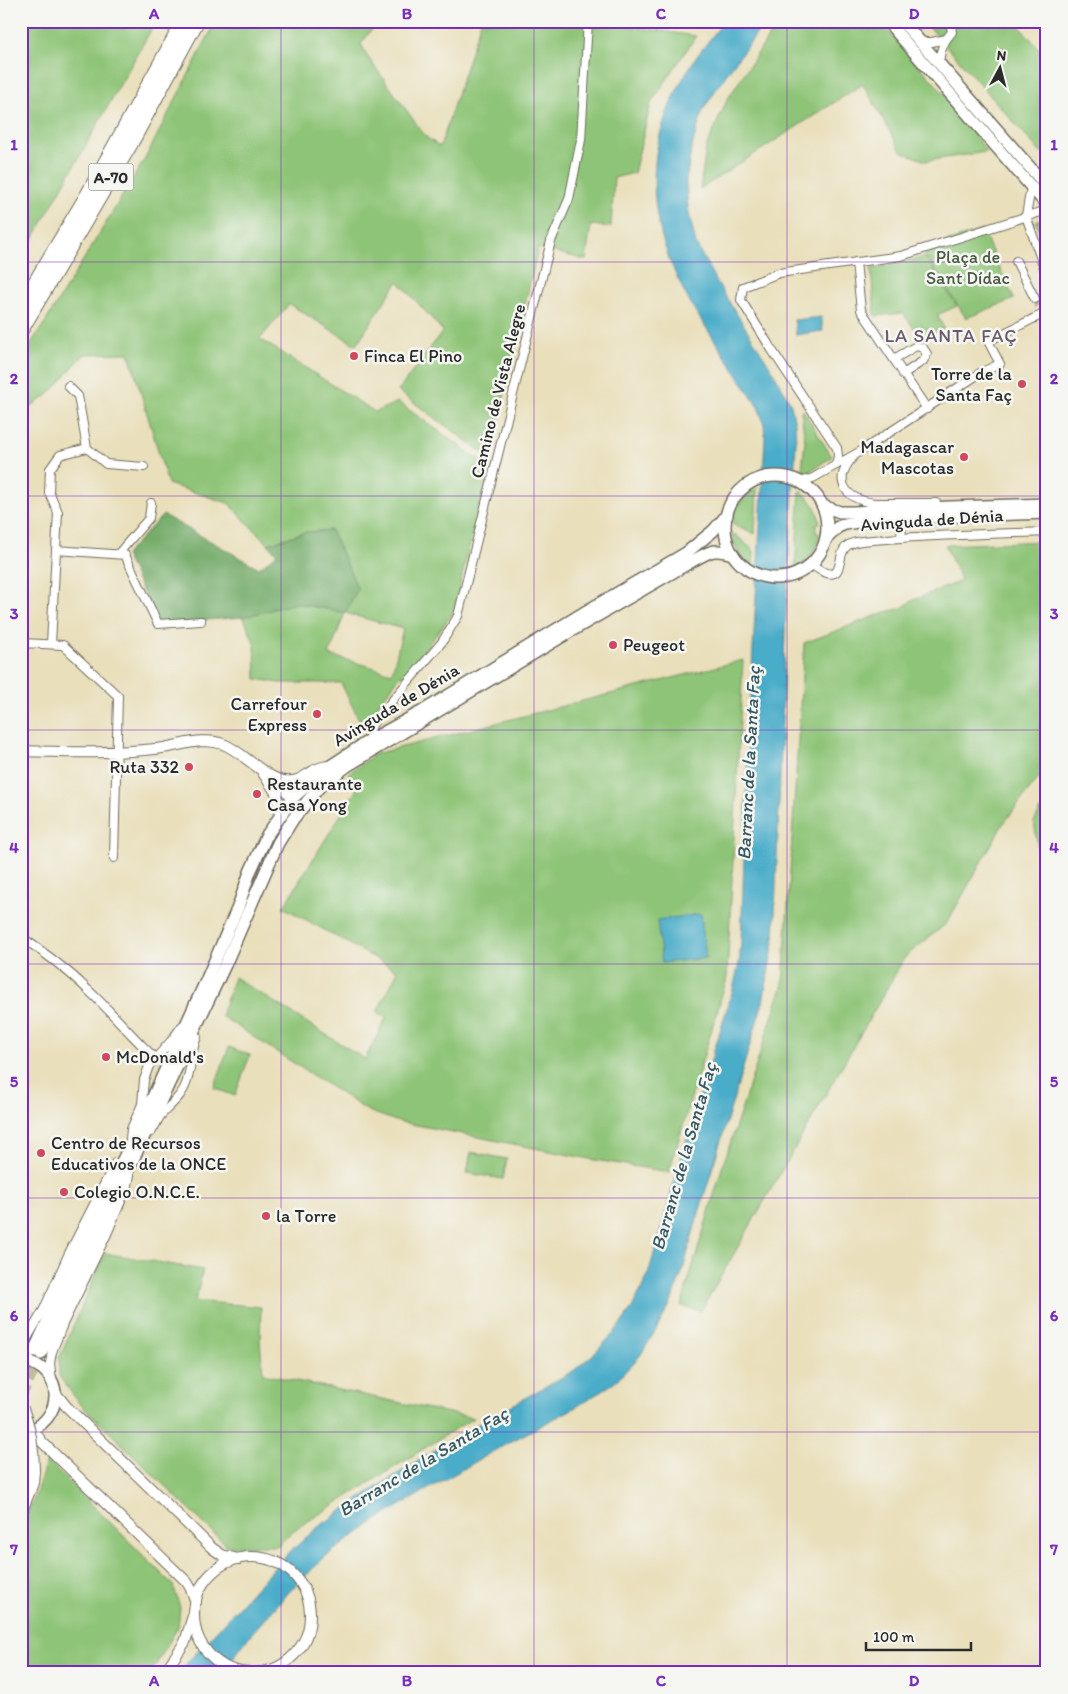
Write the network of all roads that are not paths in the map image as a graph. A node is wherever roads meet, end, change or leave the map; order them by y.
1 (184, 21) edge
2 (197, 21) edge
3 (588, 21) edge
4 (887, 21) edge
5 (902, 21) edge
6 (950, 21) edge
7 (946, 38) junction
8 (920, 42) junction
9 (939, 64) junction
10 (1031, 187) junction
11 (1047, 187) edge
12 (1047, 206) edge
13 (1047, 210) edge
14 (1026, 216) junction
15 (1016, 261) dead end
16 (856, 262) junction
17 (1047, 276) edge
18 (1035, 299) tunnel mouth
19 (21, 306) edge
20 (1047, 312) edge
21 (21, 330) edge
22 (894, 359) junction
23 (903, 374) junction
24 (68, 386) dead end
25 (927, 409) junction
26 (87, 448) junction
27 (837, 448) junction
28 (857, 453) junction
29 (836, 464) junction
30 (144, 466) dead end
31 (798, 482) junction
32 (151, 503) dead end
33 (1047, 504) edge
34 (823, 506) junction
35 (950, 506) junction
36 (1047, 513) edge
37 (727, 515) junction
38 (938, 516) junction
39 (876, 519) junction
40 (900, 529) junction
41 (1047, 532) edge
42 (901, 538) junction
43 (826, 540) junction
44 (56, 550) junction
45 (118, 554) junction
46 (733, 554) junction
47 (812, 564) junction
48 (201, 621) dead end
49 (21, 643) edge
50 (51, 644) junction
51 (370, 740) junction
52 (22, 751) edge
53 (117, 751) junction
54 (330, 765) junction
55 (259, 768) junction
56 (268, 774) junction
57 (293, 798) junction
58 (21, 800) edge
59 (280, 814) junction
60 (114, 858) dead end
61 (267, 868) junction
62 (21, 937) edge
63 (209, 998) junction
64 (188, 1020) junction
65 (156, 1059) junction
66 (174, 1062) junction
67 (144, 1080) junction
68 (188, 1080) junction
69 (159, 1094) junction
70 (180, 1095) junction
71 (141, 1144) junction
72 (129, 1153) junction
73 (21, 1348) edge
74 (37, 1352) tunnel mouth
75 (21, 1360) edge
76 (54, 1388) junction
77 (21, 1410) edge
78 (24, 1433) edge
79 (21, 1508) edge
80 (238, 1559) junction
81 (196, 1602) junction
82 (194, 1613) junction
83 (246, 1672) edge
84 (164, 1673) edge

1 - 19 highway, A-70
2 - 21 highway, A-70
3 - 51 street, Camino de Vista Alegre
4 - 10 main road
5 - 8 main road
6 - 7 street
7 - 8 street
7 - 9 street
8 - 9 main road
9 - 11 main road
10 - 12 main road
10 - 14 street
13 - 14 street
14 - 16 street
14 - 17 street
15 - 18 street
16 - 22 street
16 - 27 street
20 - 25 street
22 - 23 street
22 - 23 street
23 - 25 street
24 - 26 street
25 - 28 street
26 - 30 street
26 - 44 street
27 - 28 street
27 - 29 street
28 - 29 street
28 - 35 street
29 - 31 street
31 - 34 main road
31 - 37 main road
32 - 45 street
33 - 35 main road, Avinguda de Dénia
34 - 35 main road, Avinguda de Dénia
34 - 43 main road
36 - 38 main road, Avinguda de Dénia
37 - 46 main road
37 - 51 main road, Avinguda de Dénia
38 - 39 main road, Avinguda de Dénia
38 - 40 street
39 - 40 street
39 - 43 main road, Avinguda de Dénia
40 - 42 street
41 - 42 street, Avinguda de Dénia
42 - 47 street, Avinguda de Dénia
43 - 47 main road
44 - 45 street
44 - 50 street
45 - 48 street
46 - 47 main road
46 - 61 main road, Avinguda de Dénia
49 - 50 street
50 - 53 street
51 - 54 main road, Avinguda de Dénia
52 - 53 main road
52 - 58 street
53 - 55 main road
53 - 60 street
54 - 56 main road
54 - 57 main road, Avinguda de Dénia
55 - 56 main road
55 - 59 main road
56 - 57 main road
57 - 59 main road, Avinguda de Dénia
57 - 61 main road
59 - 64 main road, Avinguda de Dénia
61 - 63 main road, Avinguda de Dénia
62 - 65 street
63 - 66 main road, Avinguda de Dénia
63 - 68 street, Avinguda de Dénia
64 - 65 street, Avinguda de Dénia
64 - 66 main road, Avinguda de Dénia
65 - 66 street
65 - 67 street, Avinguda de Dénia
66 - 68 street
66 - 69 main road, Avinguda de Dénia
67 - 69 street
67 - 72 street, Avinguda de Dénia
68 - 70 street, Avinguda de Dénia
69 - 70 street
69 - 71 main road, Avinguda de Dénia
69 - 72 main road, Avinguda de Dénia
70 - 71 street, Avinguda de Dénia
71 - 72 main road, Avinguda de Dénia
72 - 73 street, Avinguda de Dénia
72 - 74 main road, Avinguda de Dénia
72 - 76 street, Avinguda de Dénia
75 - 76 main road
76 - 78 main road
76 - 80 main road
77 - 79 highway, bridge
78 - 81 main road
80 - 81 main road
80 - 83 main road
81 - 82 main road
82 - 83 main road
82 - 84 main road

